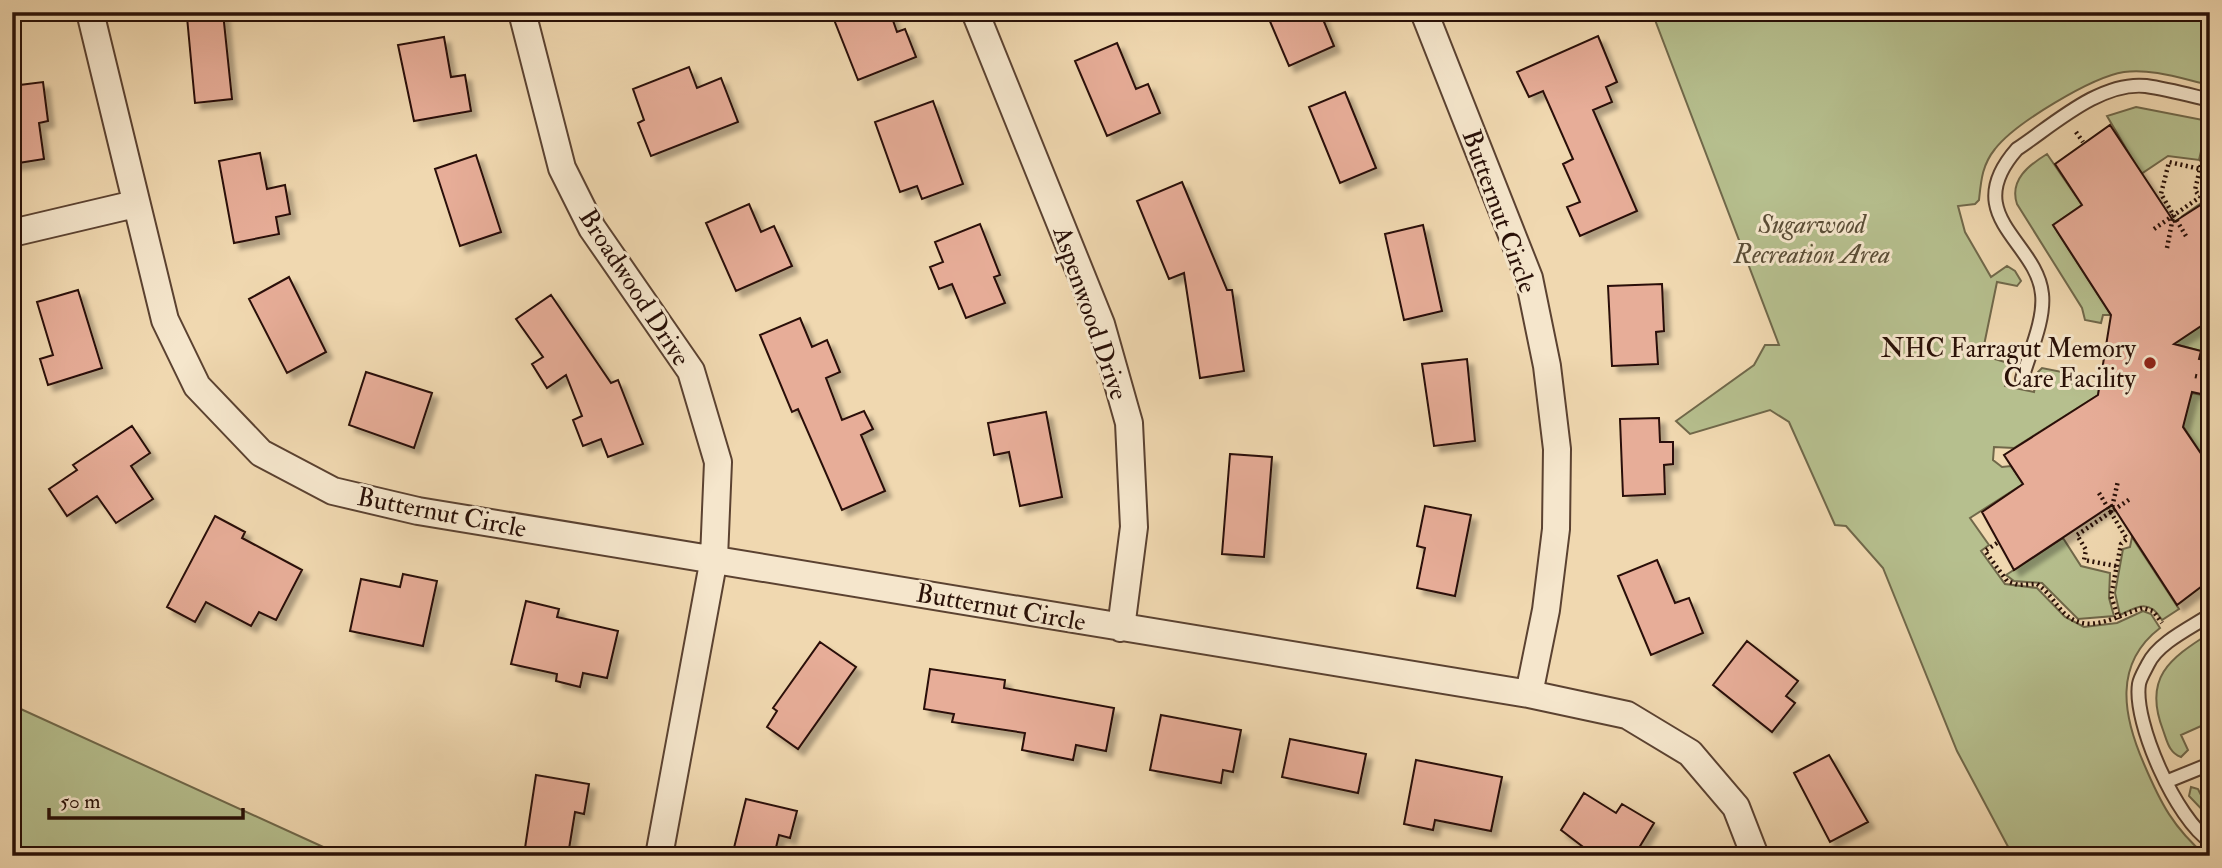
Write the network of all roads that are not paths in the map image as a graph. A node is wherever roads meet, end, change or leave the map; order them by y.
1 (90, 12) edge
2 (522, 12) edge
3 (975, 12) edge
4 (1424, 12) edge
5 (2210, 100) edge
6 (135, 204) junction
7 (12, 233) edge
8 (2022, 379) dead end
9 (714, 558) junction
10 (2210, 615) edge
11 (1122, 628) junction
12 (1529, 694) junction
13 (2210, 764) edge
14 (2168, 782) junction
15 (2210, 841) edge
16 (659, 856) edge
17 (1755, 856) edge

1 - 6 street, Butternut Circle
2 - 9 street, Broadwood Drive
3 - 11 street, Aspenwood Drive
4 - 12 street, Butternut Circle
5 - 8 lane
6 - 7 street
6 - 9 street, Butternut Circle
9 - 11 street, Butternut Circle
9 - 16 street, Broadwood Drive
10 - 14 lane
11 - 12 street, Butternut Circle
12 - 17 street
13 - 14 lane
14 - 15 lane

